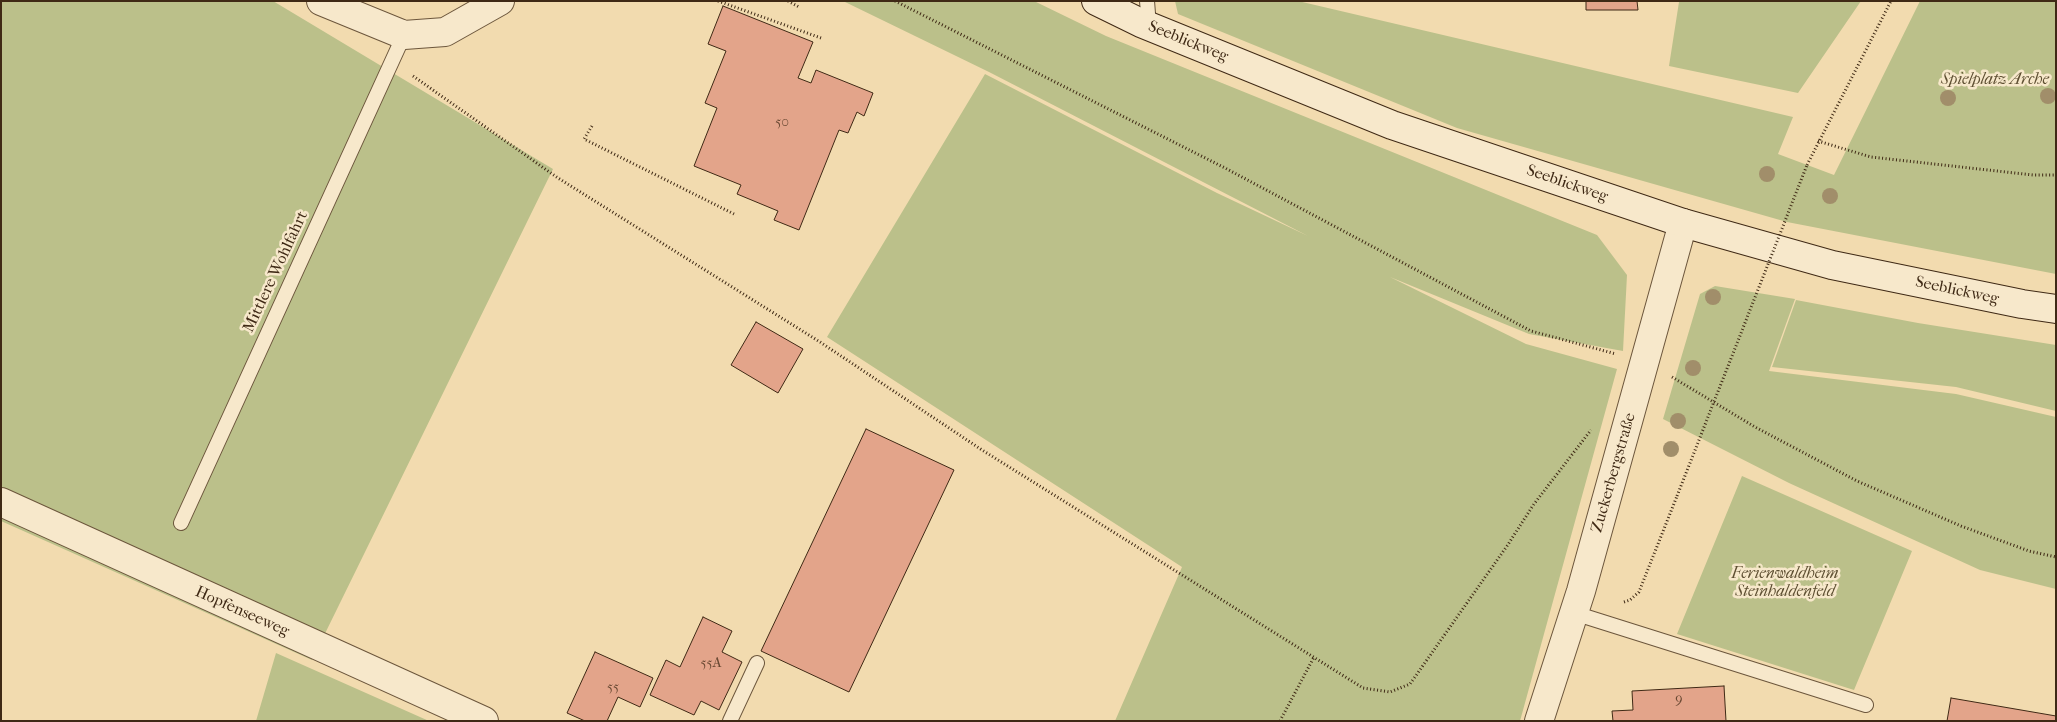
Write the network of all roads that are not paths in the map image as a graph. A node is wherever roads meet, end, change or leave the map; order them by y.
1 (500, 1) edge
2 (1096, 1) edge
3 (326, 3) edge
4 (1148, 14) edge
5 (404, 35) junction
6 (1683, 223) junction
7 (2056, 309) edge
8 (1, 502) edge
9 (181, 523) dead end
10 (1574, 613) junction
11 (757, 663) dead end
12 (1866, 705) dead end
13 (1544, 717) edge
14 (484, 721) edge
15 (730, 721) edge

1 - 5 street
2 - 4 street, Seeblickweg
3 - 5 street
4 - 6 street, Seeblickweg
5 - 9 lane, Mittlere Wohlfahrt
6 - 7 street, Seeblickweg
6 - 10 street, Zuckerbergstraße
8 - 14 street, Hopfenseeweg
10 - 12 lane
10 - 13 street, Zuckerbergstraße
11 - 15 lane

